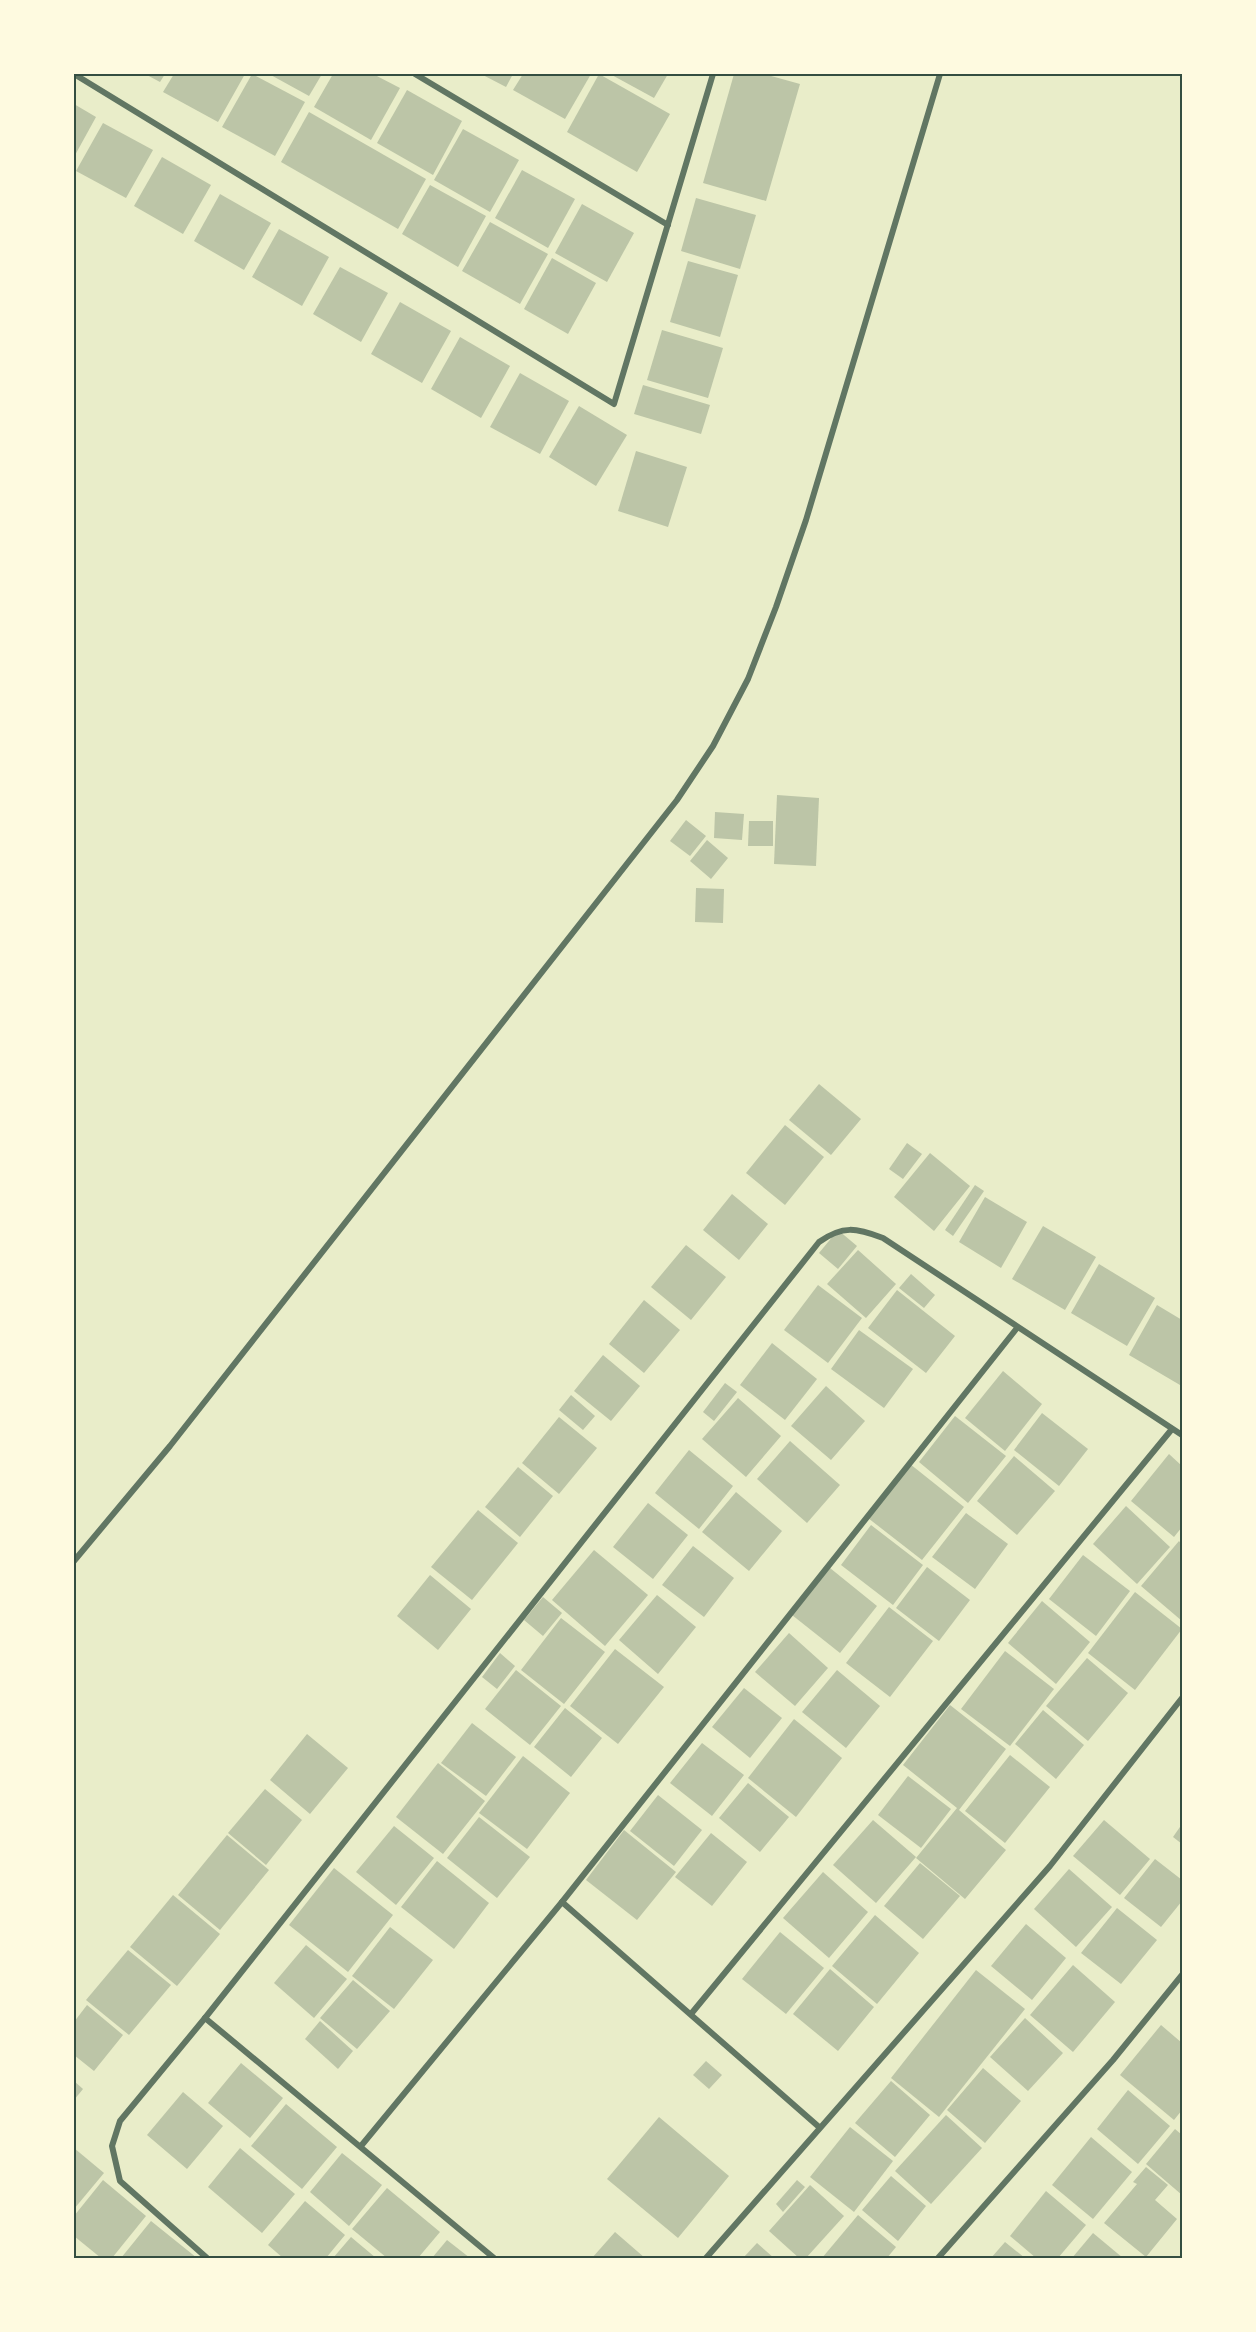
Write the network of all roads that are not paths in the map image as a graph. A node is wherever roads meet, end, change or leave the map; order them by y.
1 (74, 74) edge
2 (415, 74) edge
3 (713, 74) edge
4 (940, 74) edge
5 (668, 225) junction
6 (1017, 1328) junction
7 (1172, 1429) junction
8 (1182, 1435) edge
9 (74, 1561) edge
10 (1182, 1698) edge
11 (562, 1902) junction
12 (1182, 1975) edge
13 (691, 2014) junction
14 (205, 2018) junction
15 (819, 2127) junction
16 (362, 2146) junction
17 (207, 2259) edge
18 (494, 2259) edge
19 (706, 2259) edge
20 (938, 2259) edge

1 - 5 street
2 - 5 street
3 - 5 street
4 - 9 street
6 - 7 street
6 - 11 street
6 - 14 street
7 - 8 street
7 - 13 street
10 - 15 street
11 - 13 street
11 - 16 street
12 - 20 street
13 - 15 street
14 - 16 street
14 - 17 street
15 - 19 street
16 - 18 street

